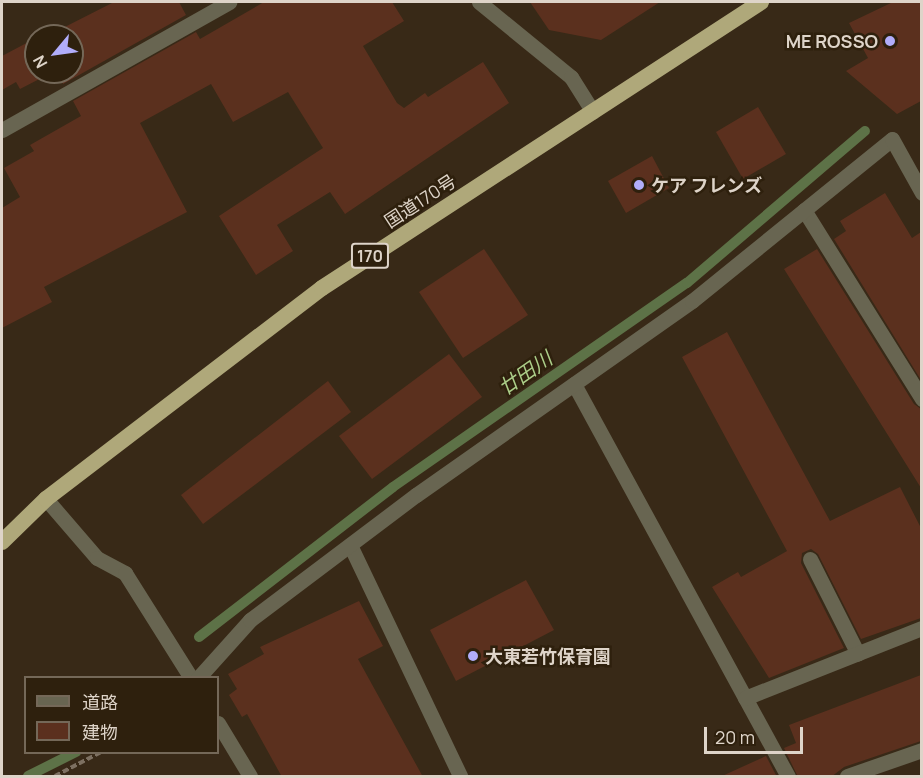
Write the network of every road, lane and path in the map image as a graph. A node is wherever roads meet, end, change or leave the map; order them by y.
1 (229, 2) edge
2 (479, 2) edge
3 (761, 2) edge
4 (593, 112) junction
5 (2, 130) edge
6 (921, 193) edge
7 (804, 210) junction
8 (574, 384) junction
9 (921, 399) edge
10 (46, 499) junction
11 (2, 542) edge
12 (350, 545) junction
13 (810, 559) dead end
14 (921, 628) edge
15 (858, 654) junction
16 (190, 676) edge
17 (200, 676) edge
18 (745, 698) junction
19 (219, 725) edge
20 (921, 750) edge
21 (98, 754) edge
22 (55, 777) edge
23 (250, 777) edge
24 (460, 777) edge
25 (788, 777) edge
26 (847, 777) edge

1 - 5 street
2 - 4 street
3 - 4 highway, 国道170号 / 170
4 - 10 highway, 国道170号 / 170
6 - 7 street
7 - 8 street
7 - 9 street
8 - 12 street
8 - 18 street
10 - 11 highway, 国道170号 / 170
10 - 16 street
12 - 17 street
12 - 24 street
13 - 15 street
14 - 15 street
15 - 18 street
18 - 25 street
19 - 23 street
20 - 26 street
21 - 22 path

